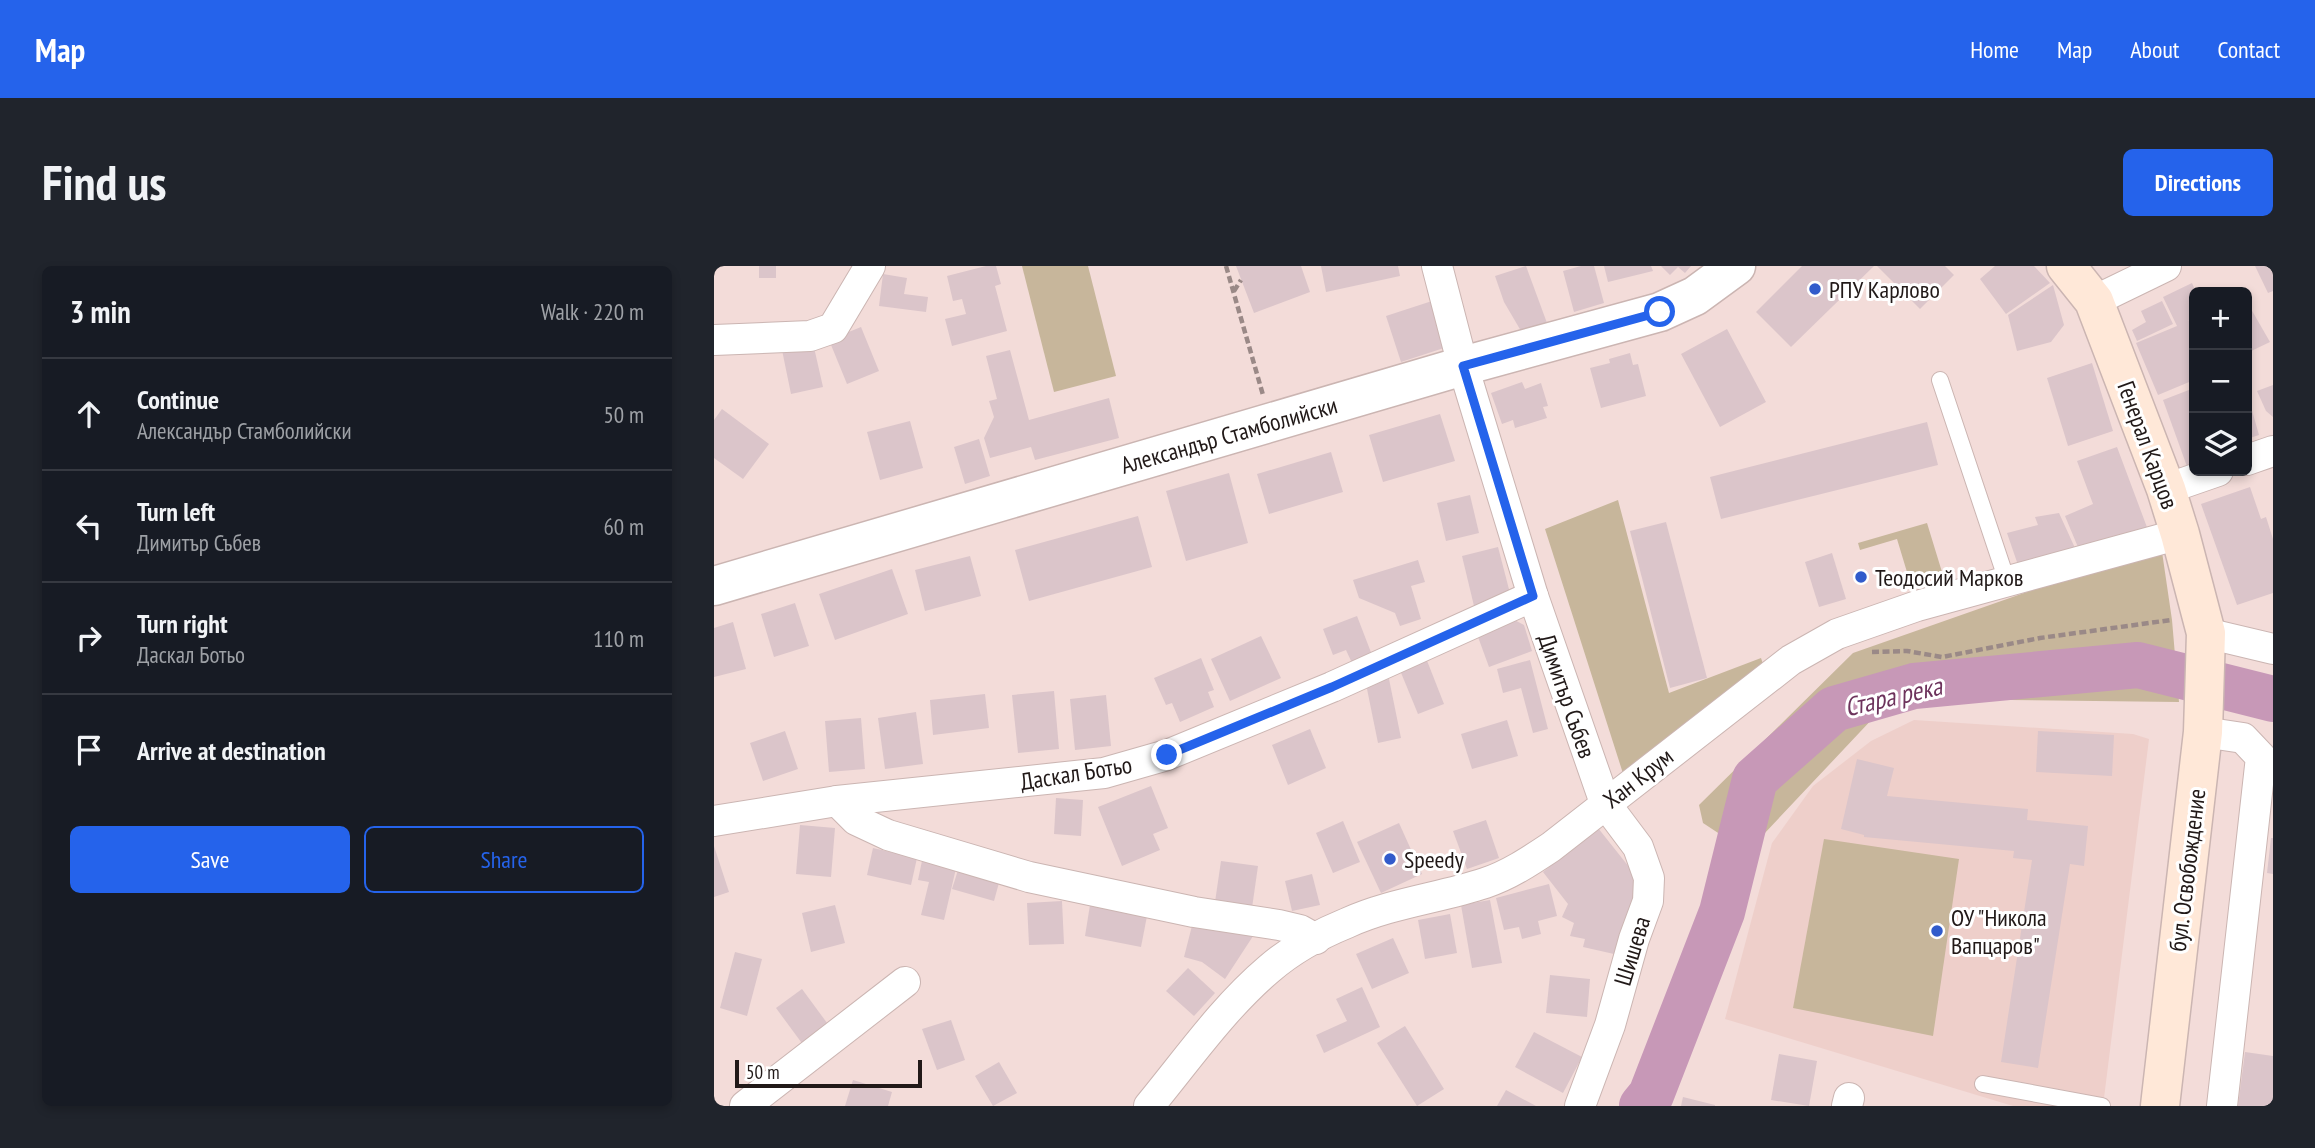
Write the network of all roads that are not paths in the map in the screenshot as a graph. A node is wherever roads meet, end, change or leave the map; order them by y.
1 (870, 266) edge
2 (1437, 266) edge
3 (1736, 266) edge
4 (2066, 266) edge
5 (2166, 266) edge
6 (2094, 301) junction
7 (714, 340) edge
8 (1463, 366) junction
9 (1940, 380) dead end
10 (2273, 451) edge
11 (2252, 458) edge
12 (2204, 476) edge
13 (2166, 489) junction
14 (2180, 534) junction
15 (2007, 580) junction
16 (714, 586) edge
17 (1533, 596) junction
18 (2189, 627) junction
19 (2273, 649) edge
20 (2203, 732) junction
21 (837, 801) junction
22 (1605, 803) junction
23 (714, 821) edge
24 (1316, 939) junction
25 (905, 982) dead end
26 (1983, 1084) dead end
27 (745, 1106) edge
28 (1149, 1106) edge
29 (1580, 1106) edge
30 (2102, 1106) edge
31 (2160, 1106) edge
32 (2222, 1106) edge

1 - 7 street
2 - 8 street, Димитър Събев
3 - 8 street, Александър Стамболийски
4 - 6 main road, Генерал Карцов
5 - 6 street
6 - 13 main road, Генерал Карцов
8 - 16 street, Александър Стамболийски
8 - 17 street, Димитър Събев
9 - 15 lane
10 - 11 street
12 - 13 street
13 - 14 main road, Генерал Карцов
14 - 15 street, Хан Крум
14 - 18 main road, Генерал Карцов
15 - 22 street, Хан Крум
17 - 21 street, Даскал Ботьо
17 - 22 street, Димитър Събев
18 - 19 street
18 - 20 main road, бул. Освобождение
20 - 31 main road, бул. Освобождение
20 - 32 street
21 - 23 street, Даскал Ботьо
21 - 24 street
22 - 24 street, Хан Крум
22 - 29 street, Шишева
24 - 28 street, Хан Крум
25 - 27 street
26 - 30 lane

